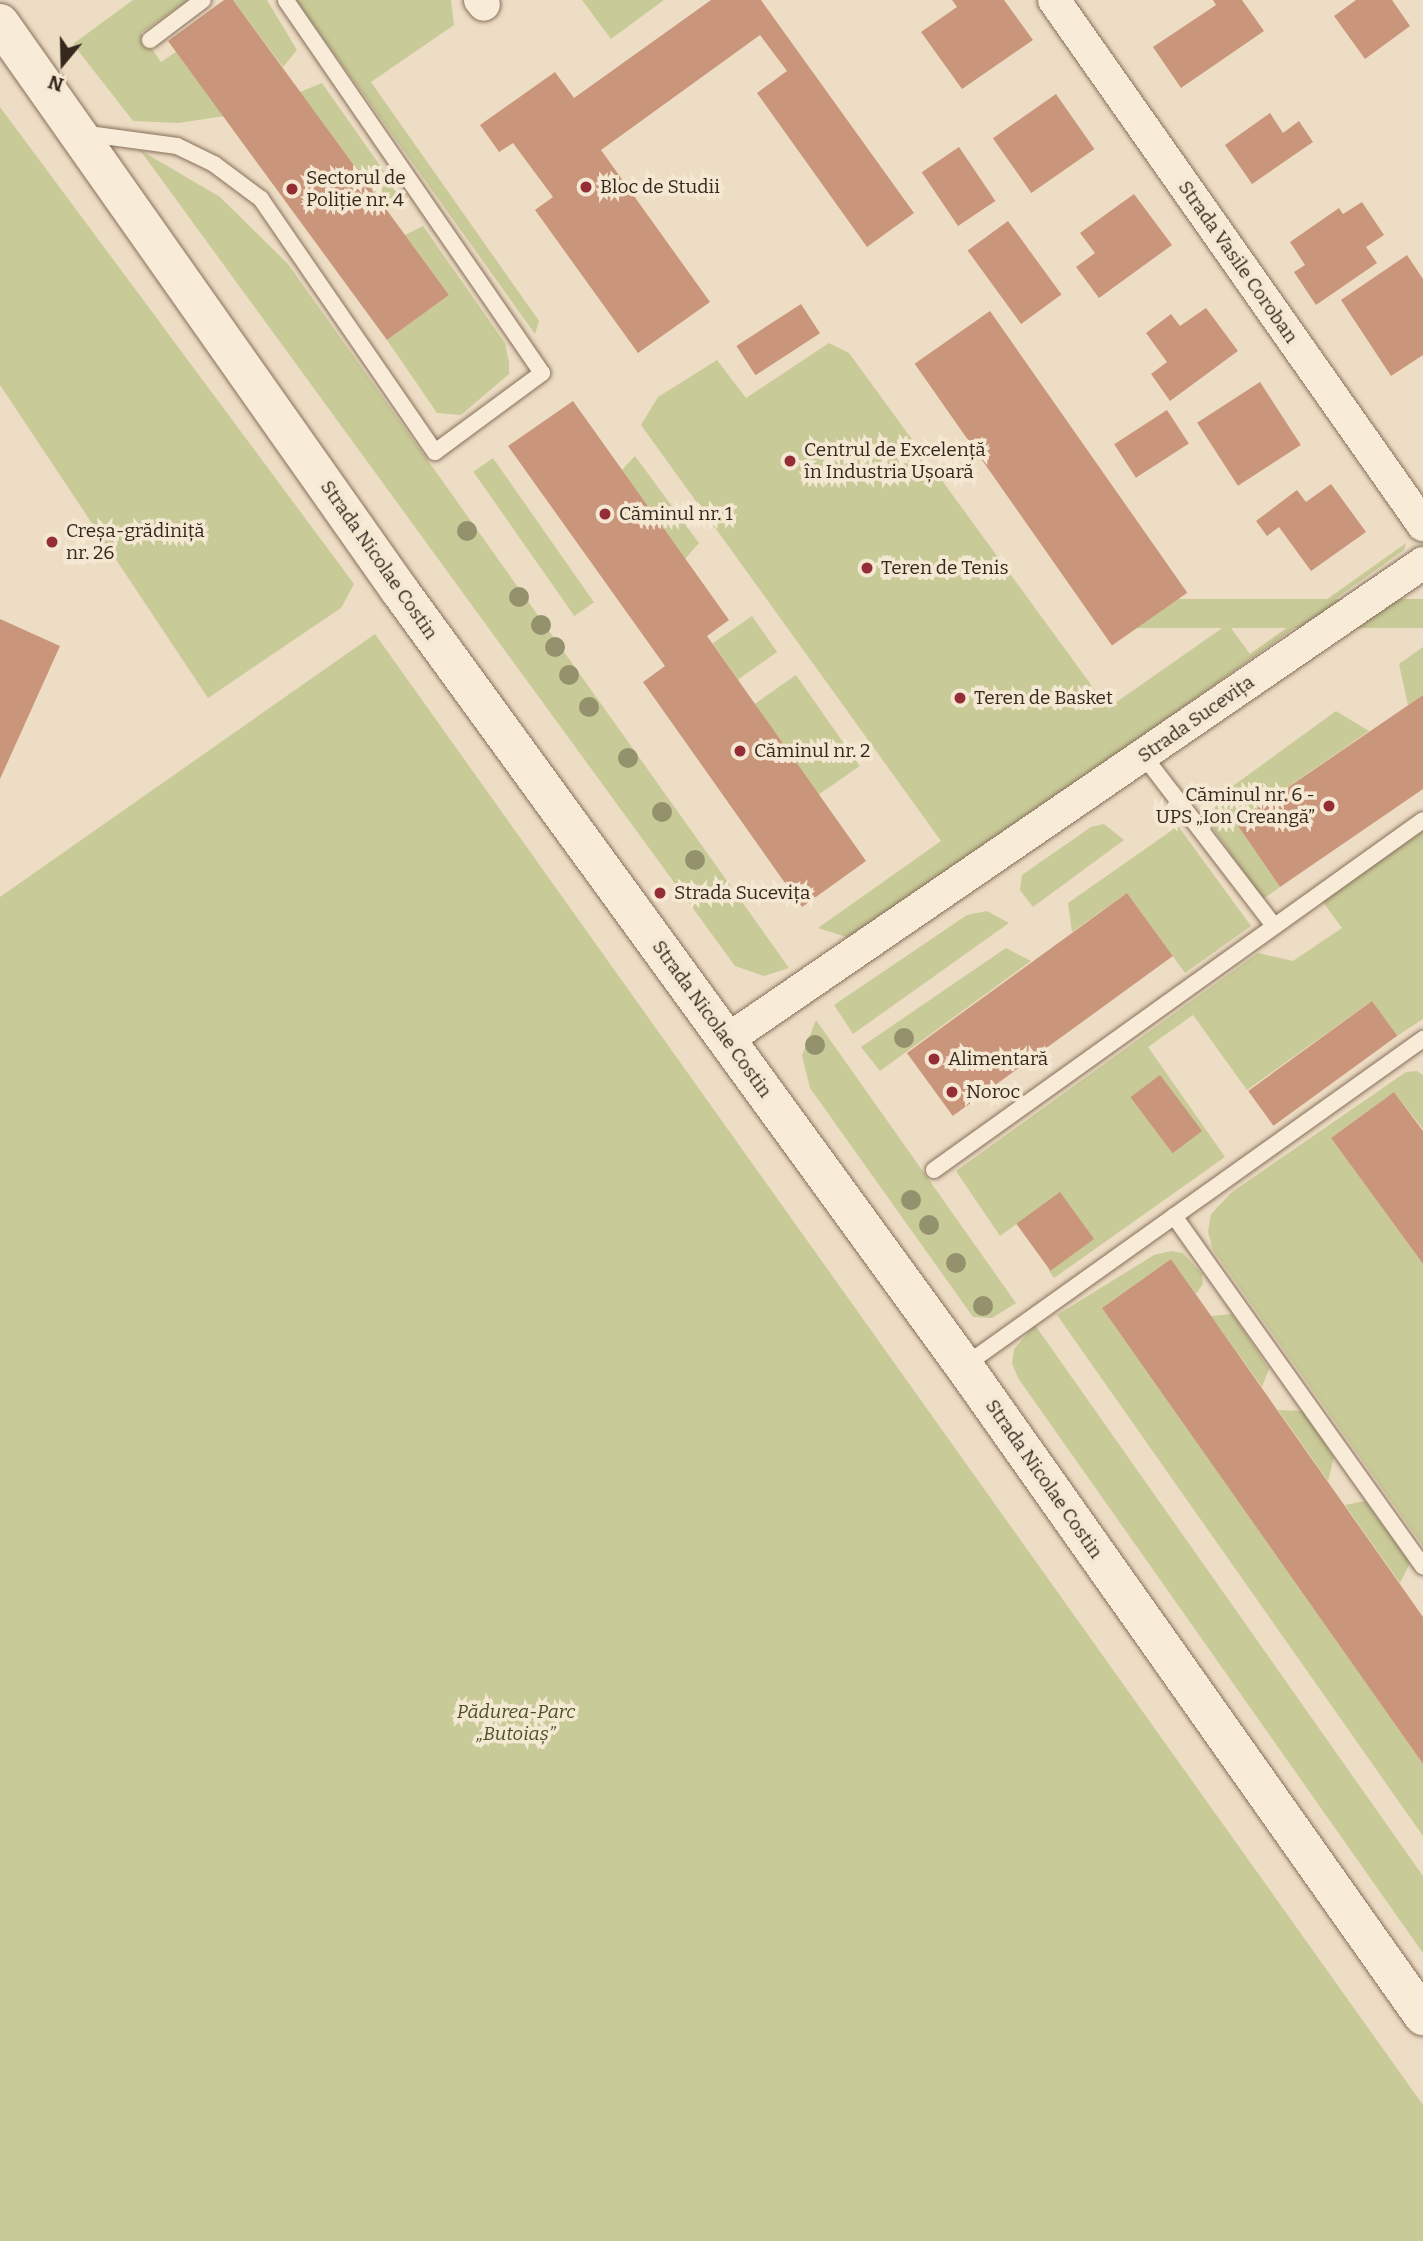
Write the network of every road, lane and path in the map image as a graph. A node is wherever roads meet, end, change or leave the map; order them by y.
1 (203, 0) edge
2 (286, 0) edge
3 (1054, 0) edge
4 (0, 23) edge
5 (150, 40) dead end
6 (78, 133) junction
7 (1423, 525) edge
8 (1423, 563) edge
9 (1143, 755) junction
10 (1423, 821) edge
11 (1274, 926) junction
12 (727, 1041) junction
13 (1421, 1043) edge
14 (934, 1170) dead end
15 (1174, 1216) junction
16 (964, 1366) junction
17 (1423, 1567) edge
18 (1423, 2016) edge

1 - 5 lane
2 - 6 lane
3 - 7 street, Strada Vasile Coroban
4 - 6 main road, Strada Nicolae Costin
6 - 12 main road, Strada Nicolae Costin
8 - 9 street, Strada Sucevița
9 - 11 lane
9 - 12 street, Strada Sucevița
10 - 11 lane
11 - 14 lane
12 - 16 main road, Strada Nicolae Costin
13 - 15 lane
15 - 16 lane
15 - 17 lane
16 - 18 main road, Strada Nicolae Costin

